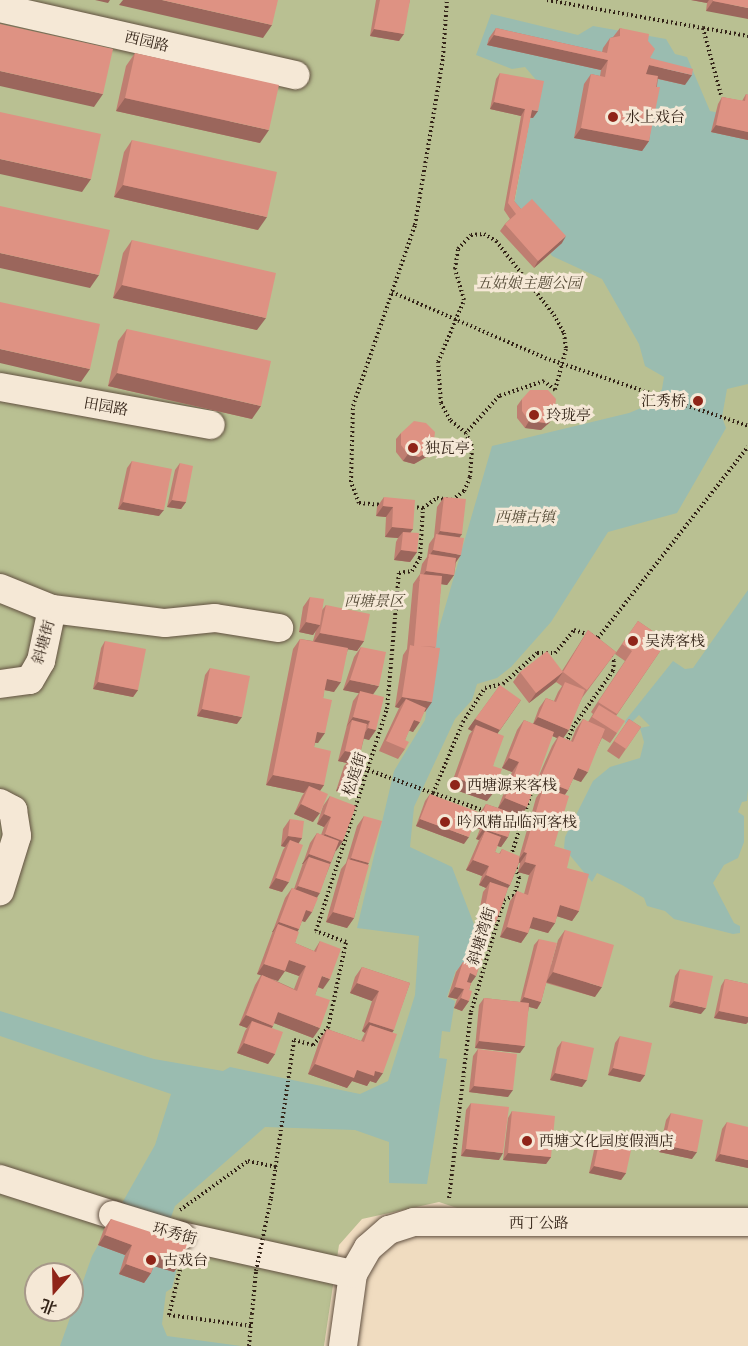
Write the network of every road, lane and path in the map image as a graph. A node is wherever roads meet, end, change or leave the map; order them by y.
1 (447, 0) edge
2 (548, 0) edge
3 (0, 8) edge
4 (703, 28) junction
5 (748, 36) edge
6 (295, 75) dead end
7 (721, 95) edge
8 (392, 292) junction
9 (456, 320) junction
10 (563, 363) junction
11 (0, 387) edge
12 (211, 424) dead end
13 (747, 426) edge
14 (466, 433) junction
15 (748, 447) edge
16 (391, 505) edge
17 (402, 506) edge
18 (423, 508) junction
19 (0, 588) edge
20 (52, 609) junction
21 (279, 628) dead end
22 (598, 638) junction
23 (0, 684) edge
24 (558, 743) edge
25 (368, 770) junction
26 (536, 781) edge
27 (433, 793) junction
28 (0, 803) edge
29 (489, 812) edge
30 (500, 816) edge
31 (522, 824) junction
32 (0, 891) edge
33 (277, 1167) junction
34 (0, 1179) edge
35 (748, 1222) edge
36 (446, 1223) junction
37 (181, 1235) junction
38 (353, 1274) junction
39 (251, 1326) junction
40 (249, 1346) edge
41 (343, 1346) edge

1 - 8 path
2 - 4 path
3 - 6 street, 西园路
4 - 5 path
4 - 7 path
8 - 9 path
8 - 16 path
9 - 10 path
9 - 10 path
9 - 14 path
10 - 13 path
10 - 14 path
11 - 12 street, 田园路
14 - 18 path
15 - 22 path
17 - 18 path
18 - 25 path, 松庭街
19 - 20 street
20 - 21 street
20 - 23 street, 斜塘街
22 - 24 path
22 - 27 path
25 - 27 path
25 - 33 path, 松庭街
26 - 31 path, 斜塘湾街
27 - 29 path
28 - 32 street
30 - 31 path
31 - 36 path, 斜塘湾街
33 - 37 path
33 - 39 path, bridge
34 - 37 street, 环秀街, bridge
35 - 36 street, 西丁公路
36 - 38 street, 西丁公路
37 - 38 street, 环秀街
37 - 39 path
38 - 41 street
39 - 40 path

